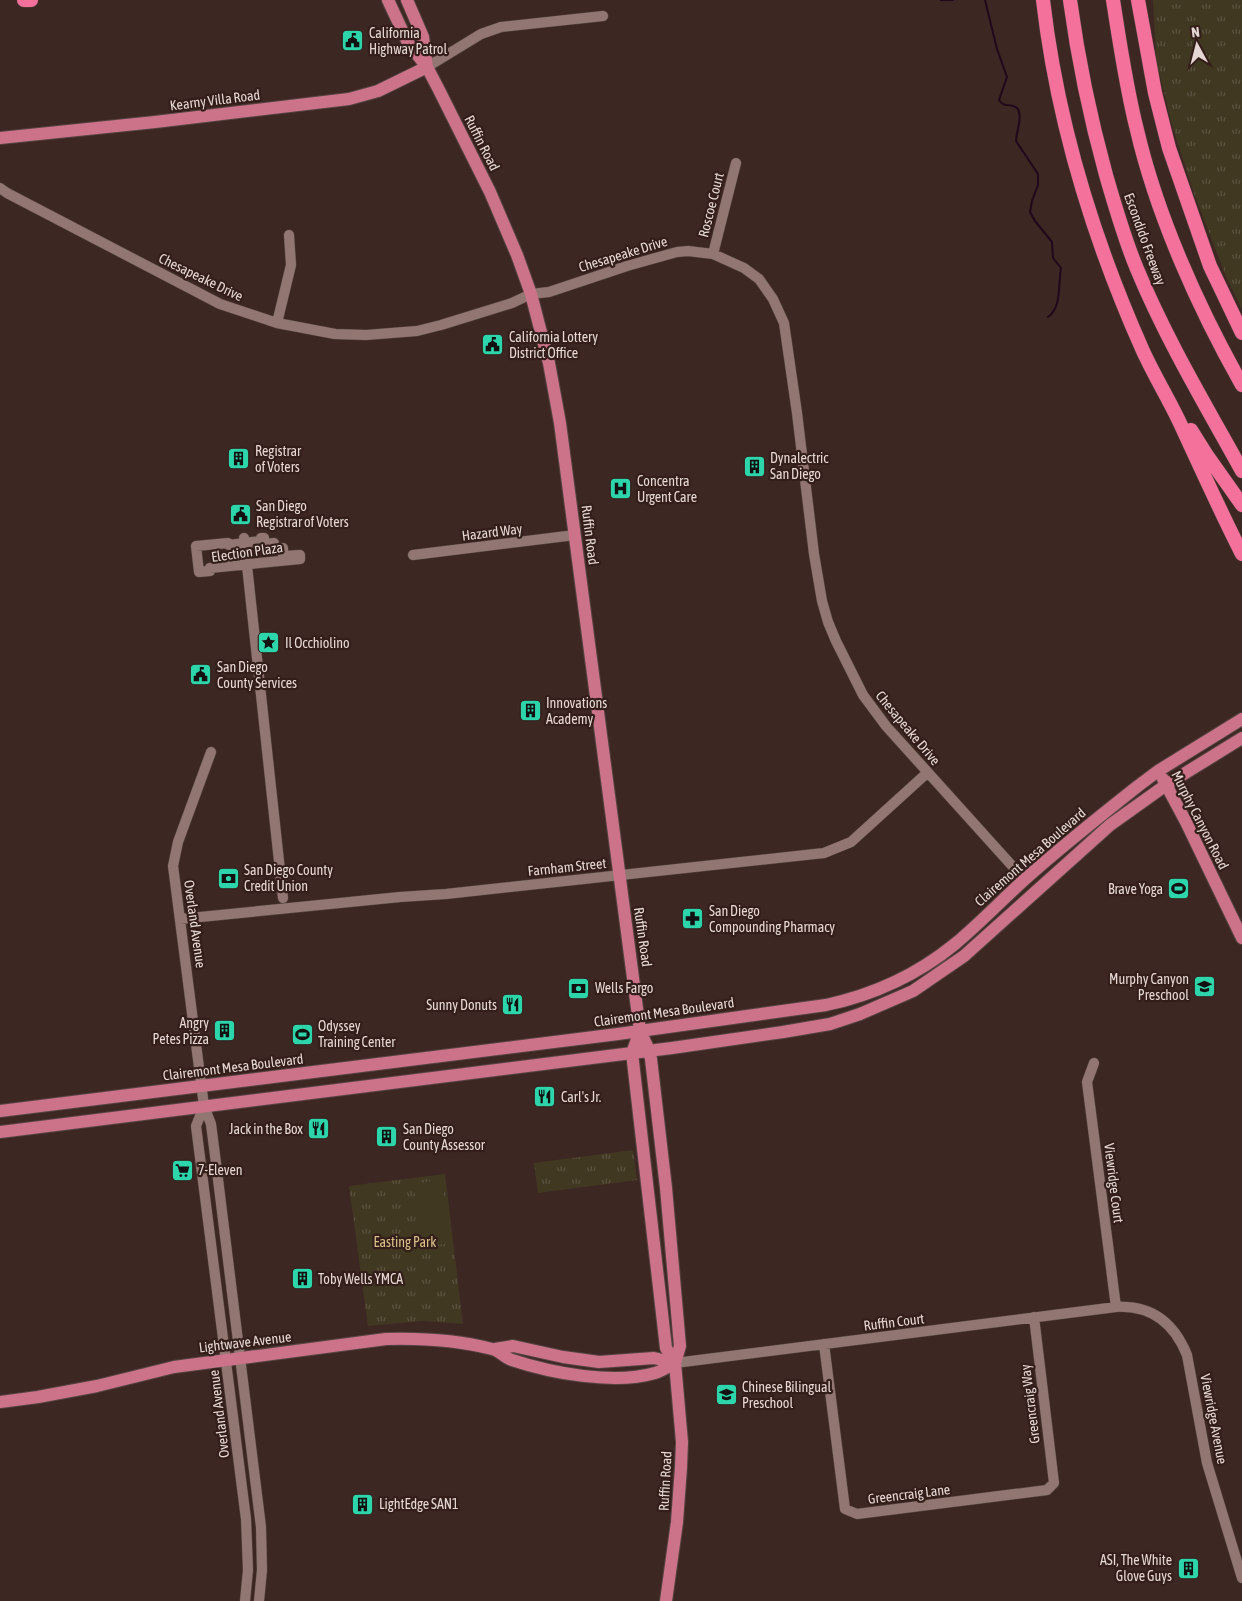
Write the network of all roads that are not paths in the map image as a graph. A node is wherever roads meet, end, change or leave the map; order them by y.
1 (24, 0) edge
2 (31, 0) edge
3 (388, 0) edge
4 (407, 0) edge
5 (1035, 0) edge
6 (1043, 0) edge
7 (1070, 0) edge
8 (1113, 0) edge
9 (1138, 0) edge
10 (1145, 0) edge
11 (603, 16) dead end
12 (1048, 41) junction
13 (1149, 65) junction
14 (427, 67) junction
15 (0, 138) edge
16 (736, 163) dead end
17 (0, 188) edge
18 (289, 235) dead end
19 (713, 254) junction
20 (531, 294) junction
21 (1132, 322) junction
22 (277, 323) junction
23 (1242, 333) edge
24 (1242, 385) edge
25 (1242, 471) edge
26 (1242, 505) edge
27 (575, 535) junction
28 (245, 540) junction
29 (1242, 554) edge
30 (413, 555) dead end
31 (248, 564) junction
32 (1242, 719) edge
33 (1242, 738) edge
34 (211, 752) dead end
35 (1158, 771) junction
36 (927, 773) junction
37 (1166, 785) junction
38 (619, 876) junction
39 (1024, 880) junction
40 (283, 898) dead end
41 (180, 919) junction
42 (1242, 938) edge
43 (640, 1031) junction
44 (649, 1050) junction
45 (632, 1053) junction
46 (1094, 1063) dead end
47 (202, 1087) junction
48 (204, 1106) junction
49 (0, 1111) edge
50 (0, 1132) edge
51 (1116, 1308) junction
52 (1034, 1318) junction
53 (824, 1344) junction
54 (240, 1358) junction
55 (227, 1360) junction
56 (675, 1363) junction
57 (0, 1402) edge
58 (1052, 1486) joint
59 (1242, 1578) edge
60 (245, 1601) edge
61 (259, 1601) edge
62 (666, 1601) edge

1 - 2 highway
3 - 14 main road
4 - 14 main road
5 - 12 highway
6 - 12 highway
7 - 25 highway, Escondido Freeway
8 - 24 highway, Escondido Freeway
9 - 13 highway
10 - 13 highway
11 - 14 street
12 - 21 highway
13 - 23 highway
14 - 15 main road, Kearny Villa Road
14 - 20 main road, Ruffin Road
16 - 19 street, Roscoe Court
17 - 22 street, Chesapeake Drive
18 - 22 street
19 - 20 street, Chesapeake Drive
19 - 36 street, Chesapeake Drive
20 - 22 street, Chesapeake Drive
20 - 27 main road, Ruffin Road
21 - 26 highway
21 - 29 highway
27 - 30 street, Hazard Way
27 - 38 main road, Ruffin Road
28 - 31 street
28 - 31 street, Election Plaza
28 - 31 street, Election Plaza
31 - 40 street
32 - 35 main road, Clairemont Mesa Boulevard
33 - 37 main road, Clairemont Mesa Boulevard
34 - 41 street, Overland Avenue
35 - 37 main road, Murphy Canyon Road
35 - 39 main road, Clairemont Mesa Boulevard
36 - 38 street, Farnham Street
36 - 39 street, Chesapeake Drive
37 - 42 main road, Murphy Canyon Road
37 - 44 main road, Clairemont Mesa Boulevard
38 - 41 street, Farnham Street
38 - 43 main road, Ruffin Road
39 - 43 main road, Clairemont Mesa Boulevard
41 - 47 street, Overland Avenue
43 - 44 main road, Ruffin Road
43 - 45 main road, Ruffin Road
43 - 47 main road, Clairemont Mesa Boulevard
44 - 45 main road, Clairemont Mesa Boulevard
44 - 56 main road, Ruffin Road
45 - 48 main road, Clairemont Mesa Boulevard
45 - 56 main road, Ruffin Road
46 - 51 street, Viewridge Court
47 - 48 street, Overland Avenue
47 - 49 main road, Clairemont Mesa Boulevard
48 - 50 main road, Clairemont Mesa Boulevard
48 - 54 street, Overland Avenue
48 - 55 street, Overland Avenue
51 - 52 street, Ruffin Court
51 - 59 street, Viewridge Avenue
52 - 53 street, Ruffin Court
52 - 58 street, Greencraig Way
53 - 56 street, Ruffin Court
53 - 58 street, Greencraig Lane
54 - 55 main road, Lightwave Avenue
54 - 56 main road, Lightwave Avenue
54 - 61 street, Overland Avenue
55 - 57 main road, Lightwave Avenue
55 - 60 street, Overland Avenue
56 - 62 main road, Ruffin Road

